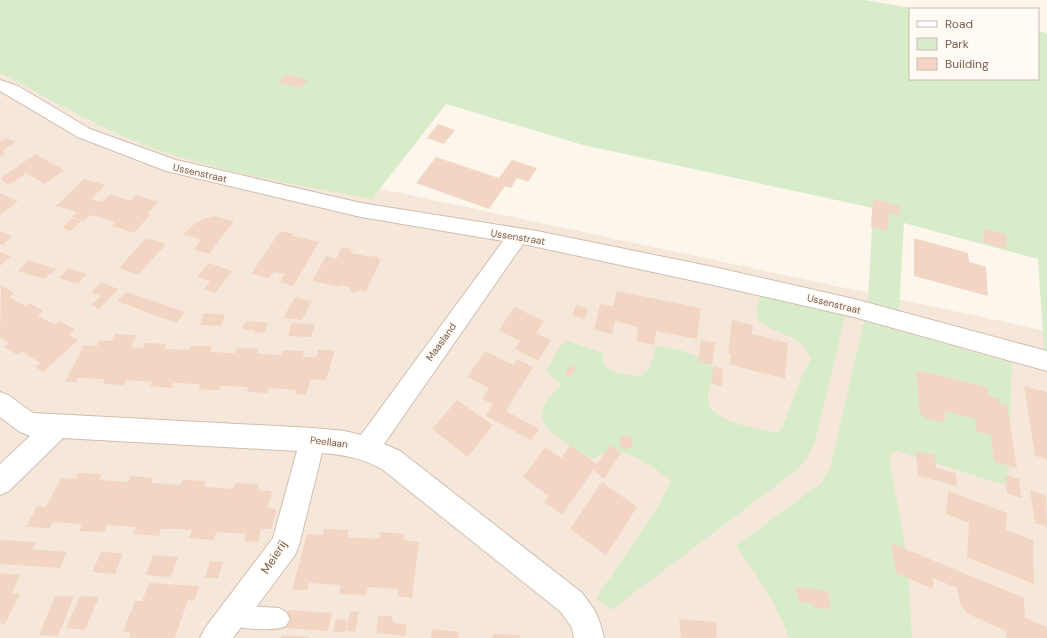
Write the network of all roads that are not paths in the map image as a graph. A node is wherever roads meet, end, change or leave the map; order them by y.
1 (0, 85) edge
2 (517, 237) junction
3 (1047, 361) edge
4 (0, 403) edge
5 (59, 425) junction
6 (313, 440) junction
7 (366, 448) junction
8 (0, 482) edge
9 (232, 616) junction
10 (279, 619) dead end
11 (215, 638) edge
12 (589, 638) edge

1 - 2 street, Ussenstraat
2 - 3 street, Ussenstraat
2 - 7 street, Maasland
4 - 5 street, Peellaan
5 - 6 street, Peellaan
5 - 8 street
6 - 7 street, Peellaan
6 - 9 street, Meierij
7 - 12 street, Peellaan
9 - 10 lane
9 - 11 street, Meierij

